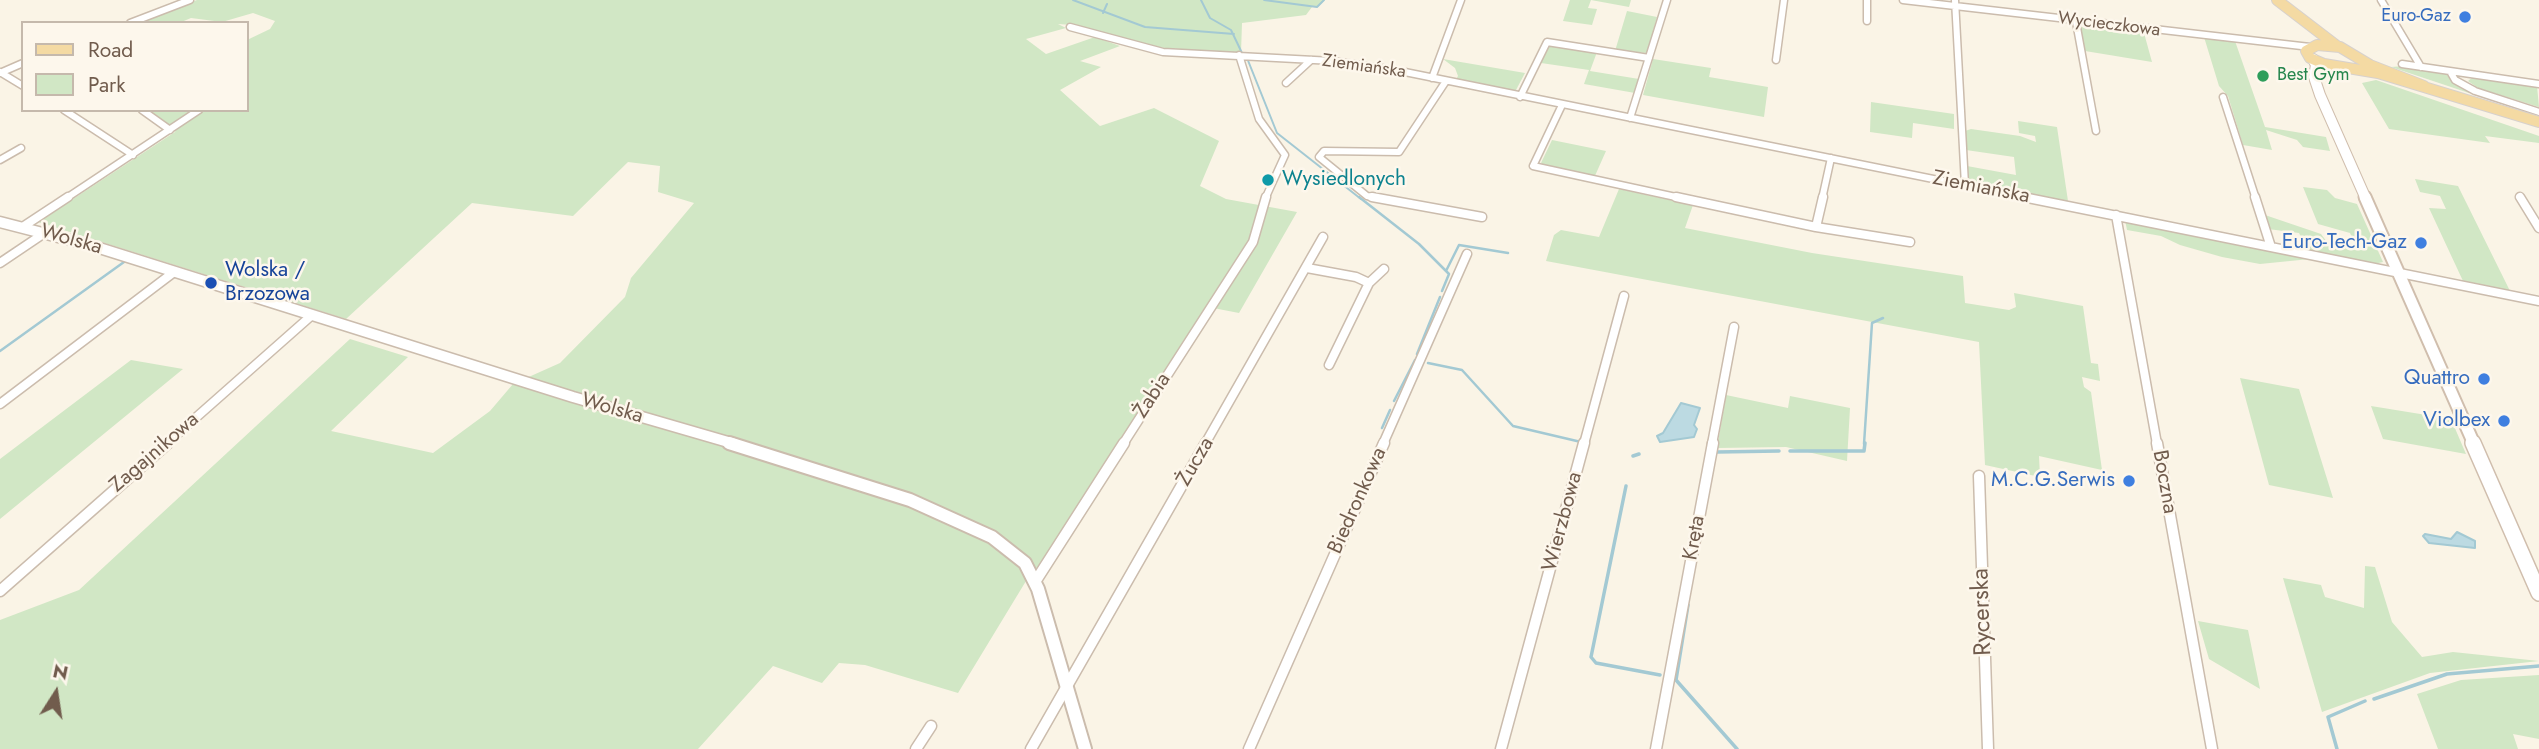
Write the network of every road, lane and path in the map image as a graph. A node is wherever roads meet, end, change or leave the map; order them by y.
1 (190, 0) edge
2 (1461, 0) edge
3 (1667, 0) edge
4 (1784, 0) edge
5 (1867, 0) edge
6 (1903, 0) edge
7 (2277, 0) edge
8 (2381, 0) edge
9 (1955, 3) edge
10 (135, 21) edge
11 (1867, 21) dead end
12 (2076, 22) junction
13 (2310, 26) junction
14 (1070, 27) dead end
15 (2340, 47) junction
16 (2312, 51) junction
17 (1239, 55) junction
18 (1649, 58) junction
19 (1311, 60) junction
20 (1776, 60) dead end
21 (2363, 60) junction
22 (21, 64) edge
23 (2402, 64) dead end
24 (2421, 67) junction
25 (2339, 68) junction
26 (2354, 69) junction
27 (2451, 72) junction
28 (0, 73) edge
29 (1432, 78) junction
30 (1446, 81) junction
31 (1286, 83) dead end
32 (2539, 84) edge
33 (21, 85) edge
34 (2424, 86) junction
35 (2317, 88) junction
36 (1520, 97) junction
37 (2224, 97) dead end
38 (1562, 105) junction
39 (67, 112) edge
40 (145, 112) edge
41 (197, 112) edge
42 (2539, 112) edge
43 (1630, 118) junction
44 (2539, 122) edge
45 (170, 130) junction
46 (2096, 131) dead end
47 (21, 148) dead end
48 (133, 155) junction
49 (1831, 159) junction
50 (0, 160) edge
51 (1965, 185) junction
52 (2520, 197) dead end
53 (2116, 215) junction
54 (1482, 217) dead end
55 (0, 222) edge
56 (23, 226) junction
57 (1816, 228) junction
58 (2539, 228) edge
59 (46, 232) junction
60 (1324, 237) dead end
61 (1910, 242) dead end
62 (2272, 247) junction
63 (1467, 254) dead end
64 (0, 263) edge
65 (1307, 268) junction
66 (1384, 269) dead end
67 (174, 272) junction
68 (2400, 273) junction
69 (1369, 283) junction
70 (1625, 296) dead end
71 (2539, 301) edge
72 (312, 316) junction
73 (1734, 327) dead end
74 (1329, 365) dead end
75 (0, 404) edge
76 (1979, 476) dead end
77 (1035, 582) junction
78 (0, 591) edge
79 (2539, 593) edge
80 (1066, 687) junction
81 (931, 726) dead end
82 (916, 749) edge
83 (1031, 749) edge
84 (1085, 749) edge
85 (1249, 749) edge
86 (1501, 749) edge
87 (1656, 749) edge
88 (1988, 749) edge
89 (2212, 749) edge

1 - 10 street
2 - 29 street
3 - 18 street
4 - 20 street
5 - 11 street
6 - 9 street, Wycieczkowa
7 - 13 main road
8 - 24 street
9 - 12 street, Wycieczkowa
9 - 51 street
12 - 16 street, Wycieczkowa
12 - 46 street
13 - 15 main road
13 - 16 main road
14 - 17 street, Ziemiańska
15 - 16 main road
15 - 21 main road
16 - 25 main road
16 - 35 main road
17 - 19 street, Ziemiańska
17 - 77 street, Żabia
18 - 36 street
18 - 43 street
19 - 29 street, Ziemiańska
19 - 31 street
21 - 26 main road
21 - 34 main road
22 - 28 street
23 - 24 street
24 - 27 street
25 - 26 main road
25 - 35 main road
26 - 34 main road
27 - 32 street
27 - 42 street
28 - 33 street
29 - 30 street, Ziemiańska
30 - 36 street, Ziemiańska
30 - 54 street
34 - 44 main road
35 - 68 main road
36 - 38 street, Ziemiańska
37 - 62 street
38 - 43 street, Ziemiańska
38 - 57 street
39 - 48 street
40 - 45 street
41 - 45 street
43 - 49 street, Ziemiańska
45 - 48 street
47 - 50 street
48 - 56 street
49 - 51 street, Ziemiańska
49 - 57 street
51 - 53 street, Ziemiańska
52 - 58 street
53 - 62 street, Ziemiańska
53 - 89 street, Boczna
55 - 56 street, Wolska
56 - 59 street, Wolska
57 - 61 street
59 - 64 street
59 - 67 street, Wolska
60 - 65 street, Żucza
62 - 68 street, Ziemiańska
63 - 85 street, Biedronkowa
65 - 69 street
65 - 80 street, Żucza
66 - 69 street
67 - 72 street, Wolska
67 - 75 street
68 - 71 street, Ziemiańska
68 - 79 main road
69 - 74 street
70 - 86 street, Wierzbowa
72 - 77 street, Wolska
72 - 78 street, Zagajnikowa
73 - 87 street, Kręta
76 - 88 street, Rycerska
77 - 80 street, Wolska
80 - 83 street, Żucza
80 - 84 street, Wolska
81 - 82 street

